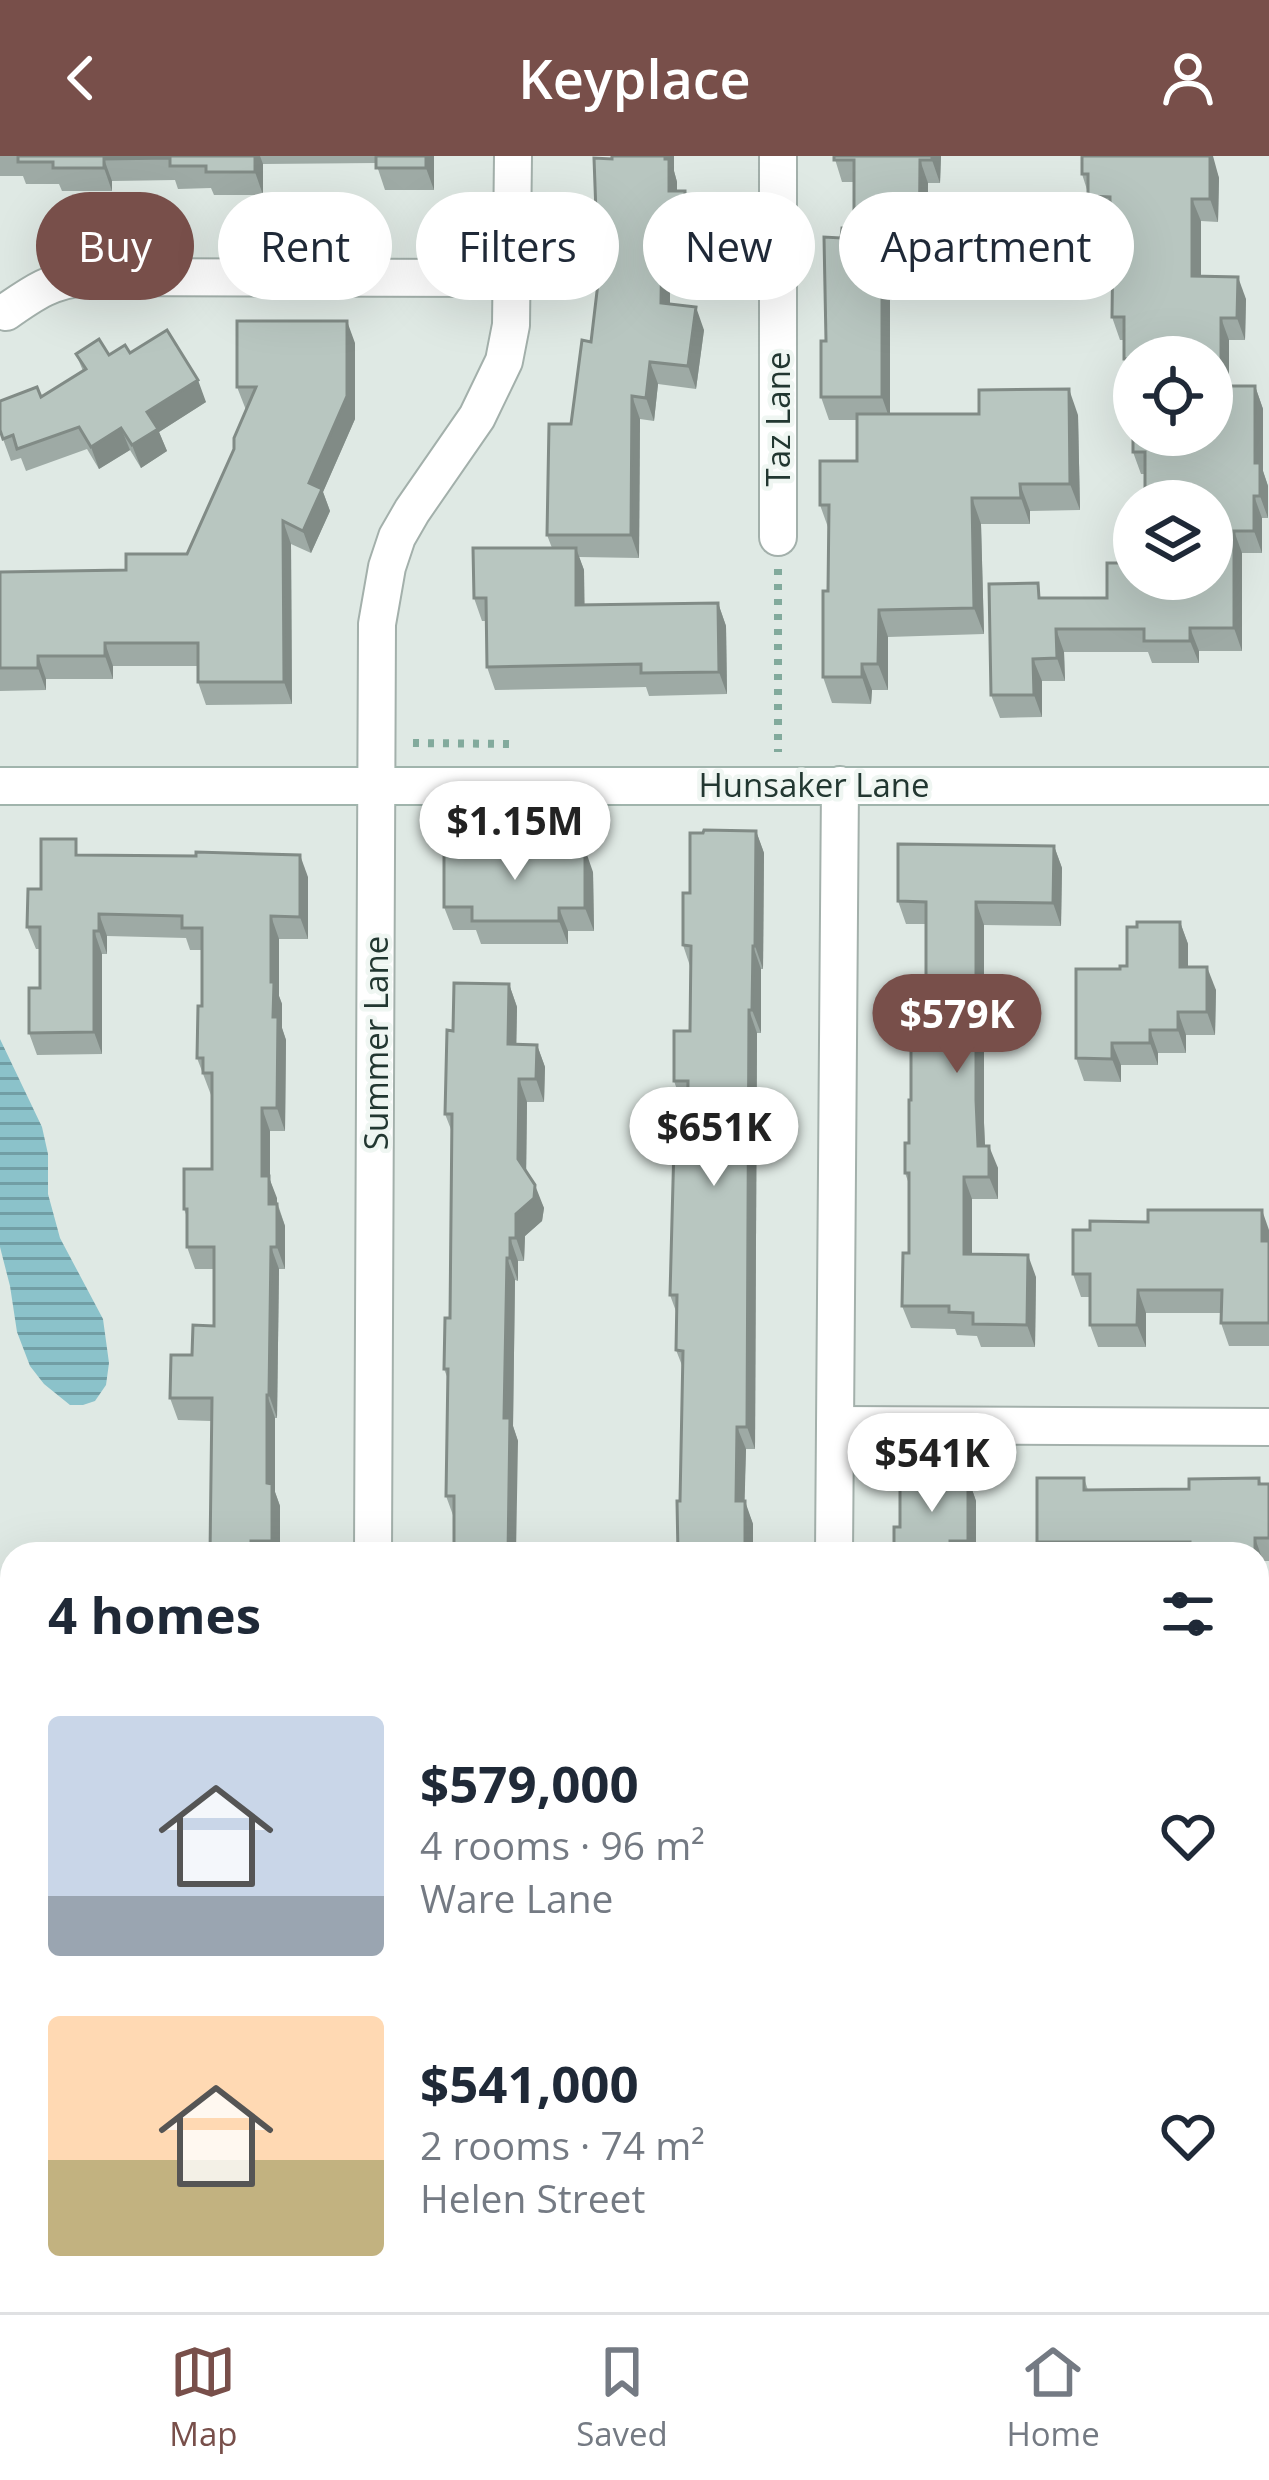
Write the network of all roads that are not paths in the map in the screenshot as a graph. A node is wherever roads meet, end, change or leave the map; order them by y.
1 (513, 156) edge
2 (778, 156) edge
3 (513, 192) edge
4 (416, 278) edge
5 (512, 300) edge
6 (6, 312) dead end
7 (778, 537) road end
8 (840, 785) junction
9 (0, 786) edge
10 (377, 786) junction
11 (1269, 786) edge
12 (836, 1425) junction
13 (1269, 1427) edge
14 (373, 1542) edge
15 (834, 1542) edge

1 - 3 street, Summer Lane
2 - 7 street, Taz Lane
4 - 6 street
5 - 10 street, Summer Lane
8 - 10 street, Hunsaker Lane
8 - 11 street, Hunsaker Lane
8 - 12 street
9 - 10 street, Hunsaker Lane
10 - 14 street, Summer Lane
12 - 13 street
12 - 15 street

